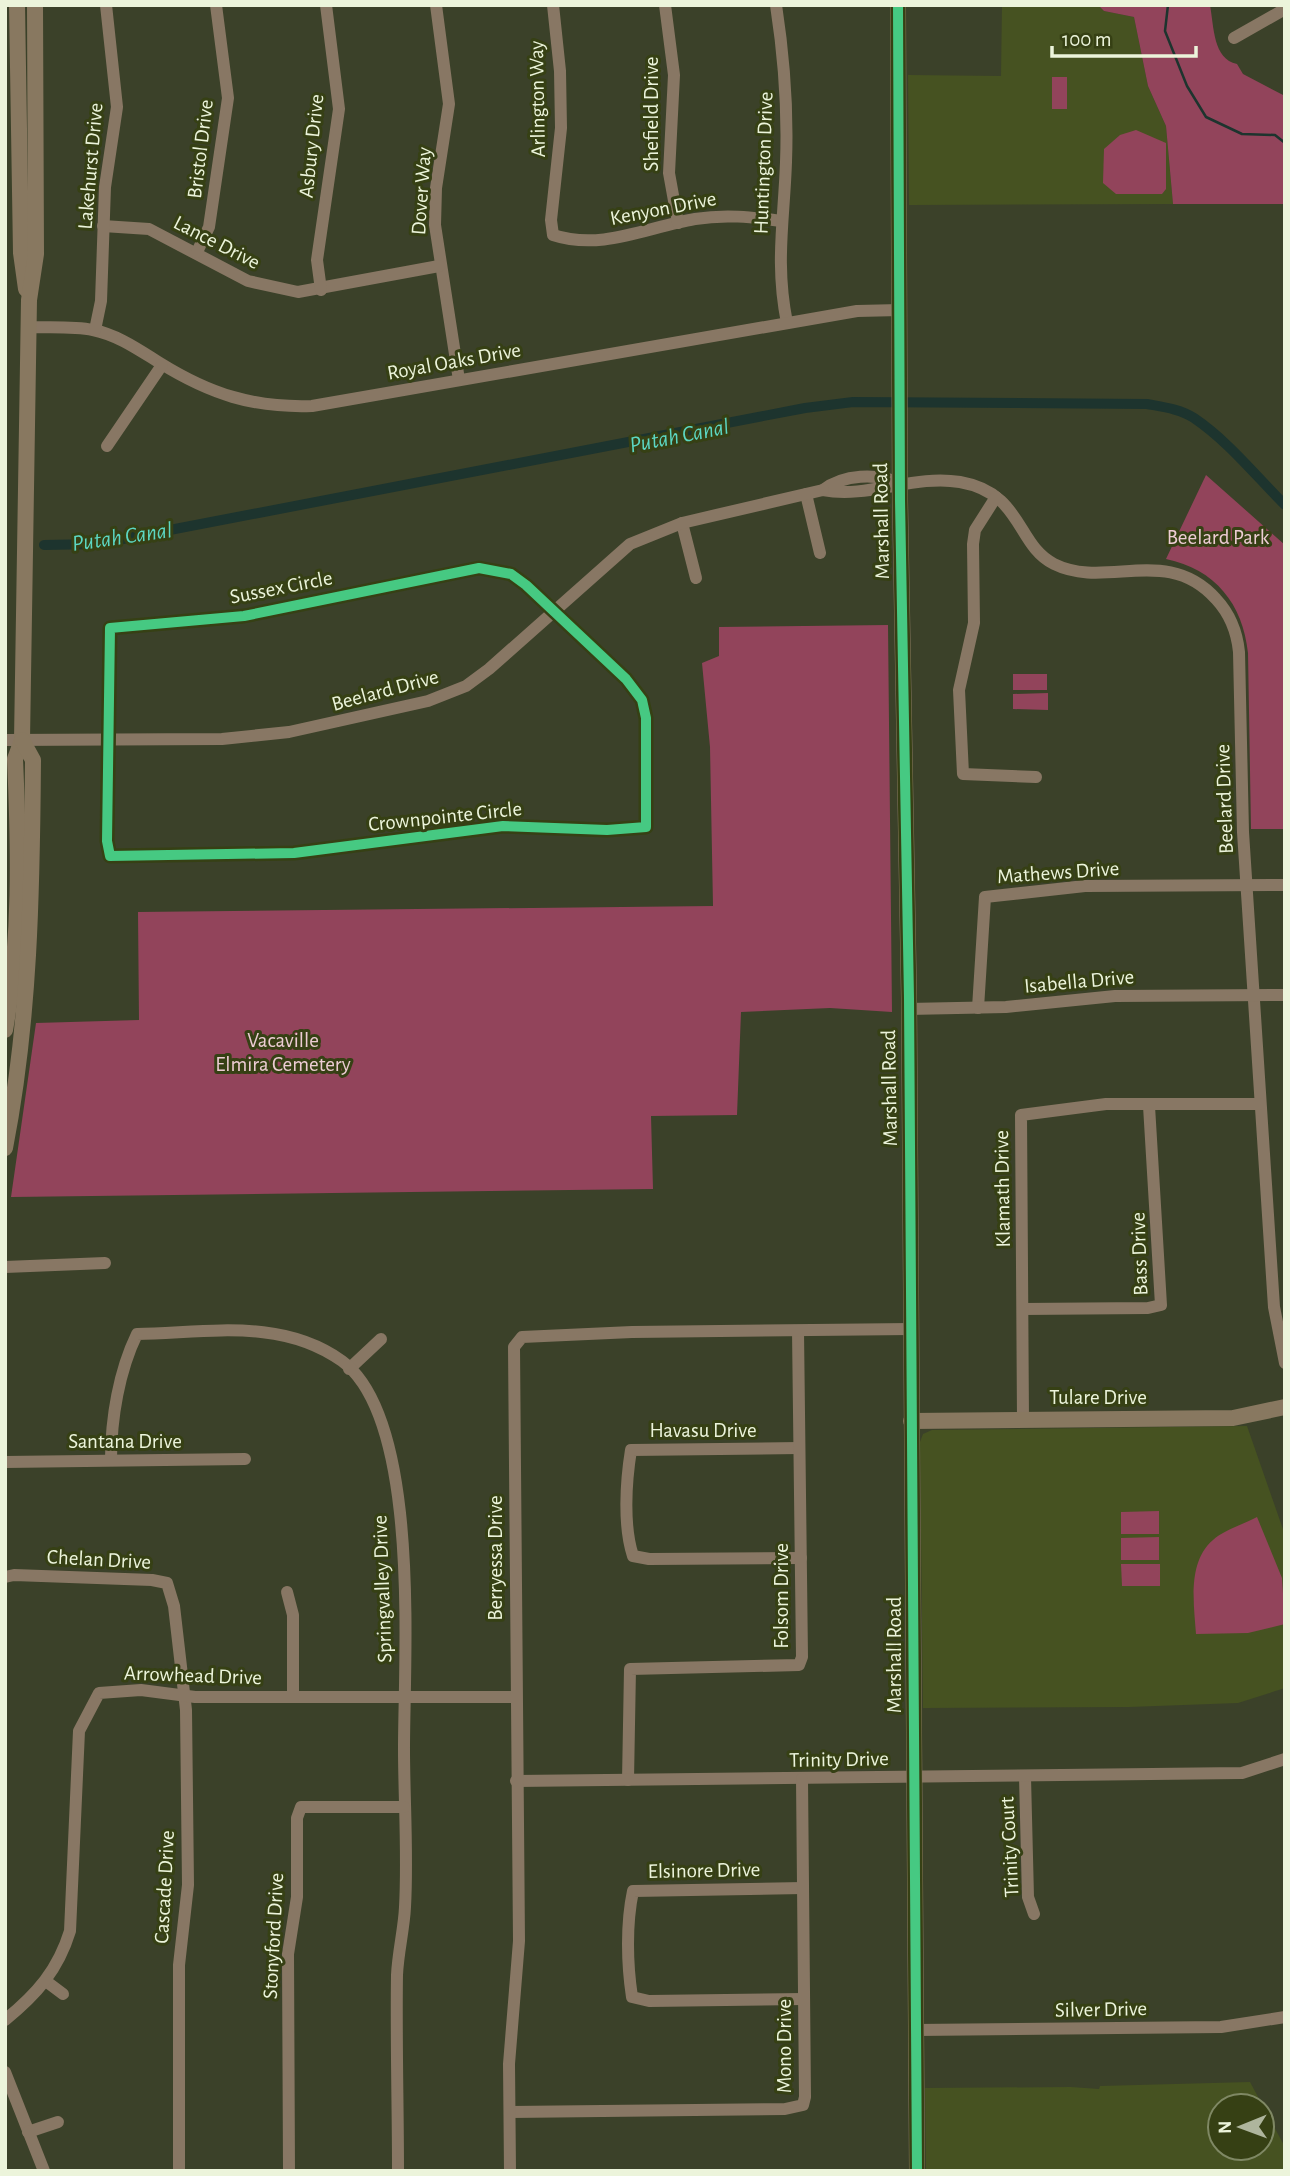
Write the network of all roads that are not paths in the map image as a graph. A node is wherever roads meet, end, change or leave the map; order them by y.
1 (17, 5) edge
2 (35, 5) edge
3 (106, 5) edge
4 (216, 5) edge
5 (326, 5) edge
6 (436, 5) edge
7 (553, 5) edge
8 (665, 5) edge
9 (776, 5) edge
10 (898, 5) edge
11 (1285, 9) edge
12 (1234, 38) dead end
13 (781, 221) junction
14 (678, 223) junction
15 (103, 226) junction
16 (553, 235) joint
17 (197, 253) junction
18 (439, 266) junction
19 (321, 290) junction
20 (29, 300) junction
21 (900, 310) junction
22 (787, 323) junction
23 (29, 327) junction
24 (95, 330) junction
25 (162, 365) junction
26 (459, 380) junction
27 (107, 446) dead end
28 (900, 483) junction
29 (806, 494) junction
30 (996, 497) junction
31 (682, 523) junction
32 (820, 553) dead end
33 (695, 578) dead end
34 (553, 612) junction
35 (5, 740) edge
36 (22, 740) junction
37 (107, 740) junction
38 (1036, 777) dead end
39 (1285, 884) edge
40 (1246, 885) junction
41 (1253, 995) junction
42 (1285, 995) edge
43 (978, 1008) junction
44 (908, 1009) junction
45 (5, 1030) edge
46 (1260, 1104) junction
47 (1149, 1106) junction
48 (5, 1149) edge
49 (104, 1263) dead end
50 (5, 1267) edge
51 (1023, 1308) junction
52 (911, 1329) junction
53 (798, 1331) junction
54 (381, 1339) dead end
55 (1285, 1363) edge
56 (349, 1368) junction
57 (1285, 1407) edge
58 (1023, 1419) junction
59 (911, 1421) junction
60 (799, 1448) junction
61 (245, 1459) dead end
62 (111, 1460) junction
63 (5, 1462) edge
64 (800, 1558) junction
65 (5, 1577) edge
66 (287, 1592) dead end
67 (174, 1606) joint
68 (184, 1696) junction
69 (293, 1696) junction
70 (404, 1697) junction
71 (515, 1697) junction
72 (1285, 1759) edge
73 (914, 1777) junction
74 (1026, 1777) junction
75 (802, 1779) junction
76 (628, 1780) junction
77 (516, 1781) junction
78 (404, 1807) junction
79 (803, 1888) junction
80 (1034, 1914) dead end
81 (47, 1982) junction
82 (63, 1994) dead end
83 (804, 1999) junction
84 (1285, 2017) edge
85 (5, 2020) edge
86 (916, 2030) junction
87 (5, 2072) edge
88 (510, 2112) junction
89 (58, 2122) dead end
90 (28, 2132) junction
91 (44, 2171) edge
92 (179, 2171) edge
93 (289, 2171) edge
94 (398, 2171) edge
95 (510, 2171) edge
96 (917, 2171) edge

1 - 20 street
2 - 20 street
3 - 15 street, Lakehurst Drive
4 - 17 street, Bristol Drive
5 - 19 street, Asbury Drive
6 - 18 street, Dover Way
7 - 16 street, Arlington Way
8 - 14 street, Shefield Drive
9 - 13 street, Huntington Drive
10 - 21 street, Marshall Road
11 - 12 street
13 - 14 street, Kenyon Drive
13 - 22 street, Huntington Drive
14 - 16 street, Kenyon Drive
15 - 17 street, Lance Drive
15 - 24 street, Lakehurst Drive
17 - 19 street, Lance Drive
18 - 19 street, Lance Drive
18 - 26 street, Dover Way
20 - 23 street
21 - 22 street, Royal Oaks Drive
21 - 28 street, Marshall Road
22 - 26 street, Royal Oaks Drive
23 - 24 street, Royal Oaks Drive
23 - 36 street
24 - 25 street, Royal Oaks Drive
25 - 26 street, Royal Oaks Drive
25 - 27 street
28 - 29 street, Beelard Drive
28 - 30 street, Beelard Drive
28 - 44 street, Marshall Road
29 - 31 street, Beelard Drive
29 - 32 street
30 - 38 street
30 - 40 street, Beelard Drive
31 - 33 street
31 - 34 street, Beelard Drive
34 - 37 street, Beelard Drive
34 - 37 street, Sussex Circle
34 - 37 street, Crownpointe Circle
35 - 36 street, Beelard Drive
36 - 37 street, Beelard Drive
36 - 45 street
36 - 48 street
39 - 40 street
40 - 41 street, Beelard Drive
40 - 43 street, Mathews Drive
41 - 42 street, Isabella Drive
41 - 43 street, Isabella Drive
41 - 46 street, Beelard Drive
43 - 44 street, Isabella Drive
44 - 52 street, Marshall Road
46 - 47 street, Klamath Drive
46 - 55 street, Beelard Drive
47 - 51 street, Klamath Drive
47 - 51 street, Bass Drive
49 - 50 street
51 - 58 street, Klamath Drive
52 - 53 street, Berryessa Drive
52 - 59 street, Marshall Road
53 - 60 street, Folsom Drive
53 - 71 street, Berryessa Drive
54 - 56 street
56 - 62 street, Springvalley Drive
56 - 70 street, Springvalley Drive
57 - 58 street, Tulare Drive
58 - 59 street, Tulare Drive
59 - 73 street, Marshall Road
60 - 64 street, Folsom Drive
60 - 64 street, Havasu Drive
61 - 62 street, Santana Drive
62 - 63 street, Santana Drive
64 - 76 street, Folsom Drive
65 - 67 street, Chelan Drive
66 - 69 street
67 - 68 street, Cascade Drive
68 - 69 street, Arrowhead Drive
68 - 81 street, Arrowhead Drive
68 - 92 street, Cascade Drive
69 - 70 street, Arrowhead Drive
70 - 71 street, Arrowhead Drive
70 - 78 street, Springvalley Drive
71 - 77 street, Berryessa Drive
72 - 74 street, Trinity Drive
73 - 74 street, Trinity Drive
73 - 75 street, Trinity Drive
73 - 86 street, Marshall Road
74 - 80 street, Trinity Court
75 - 76 street, Trinity Drive
75 - 79 street, Mono Drive
76 - 77 street, Trinity Drive
77 - 88 street, Berryessa Drive
78 - 93 street, Stonyford Drive
78 - 94 street, Springvalley Drive
79 - 83 street, Mono Drive
79 - 83 street, Elsinore Drive
81 - 82 street
81 - 85 street, Arrowhead Drive
83 - 88 street, Mono Drive
84 - 86 street, Silver Drive
86 - 96 street, Marshall Road
87 - 90 street
88 - 95 street, Berryessa Drive
89 - 90 street
90 - 91 street

